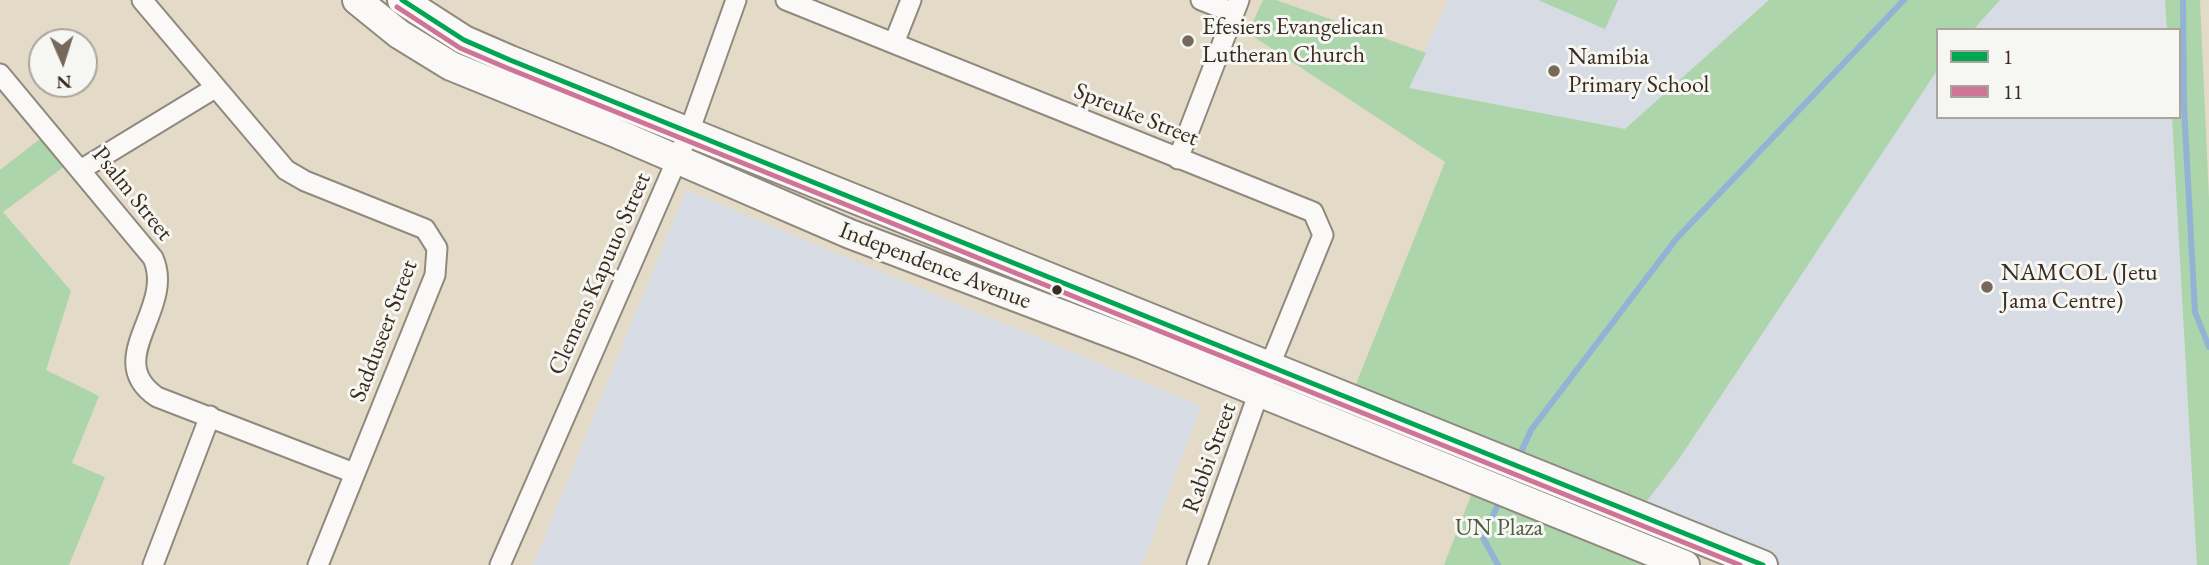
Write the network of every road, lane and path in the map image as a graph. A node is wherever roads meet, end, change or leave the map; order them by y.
1 (142, 0) edge
2 (357, 0) edge
3 (402, 0) edge
4 (736, 0) edge
5 (786, 0) edge
6 (911, 0) edge
7 (1202, 0) edge
8 (1237, 6) edge
9 (894, 43) junction
10 (0, 74) edge
11 (215, 88) junction
12 (689, 132) junction
13 (1178, 159) junction
14 (676, 161) junction
15 (82, 169) junction
16 (1264, 380) junction
17 (210, 416) junction
18 (354, 473) junction
19 (153, 565) edge
20 (318, 565) edge
21 (500, 565) edge
22 (1197, 565) edge
23 (1685, 565) edge
24 (1763, 565) edge

1 - 11 street, Sadduseer Street
2 - 14 main road, Independence Avenue
3 - 12 main road, Independence Avenue
4 - 12 street, Clemens Kapuuo Street
5 - 9 street, Spreuke Street
6 - 9 street
7 - 8 street
8 - 13 street
9 - 13 street, Spreuke Street
10 - 15 street, Psalm Street
11 - 15 street
11 - 18 street, Sadduseer Street
12 - 14 street, Clemens Kapuuo Street
12 - 16 main road, Independence Avenue
13 - 16 street, Spreuke Street
14 - 16 main road, Independence Avenue
14 - 21 street, Clemens Kapuuo Street
15 - 17 street, Psalm Street
16 - 22 street, Rabbi Street
16 - 23 main road, Independence Avenue
16 - 24 main road, Independence Avenue
17 - 18 street, Psalm Street
17 - 19 street
18 - 20 street, Sadduseer Street

